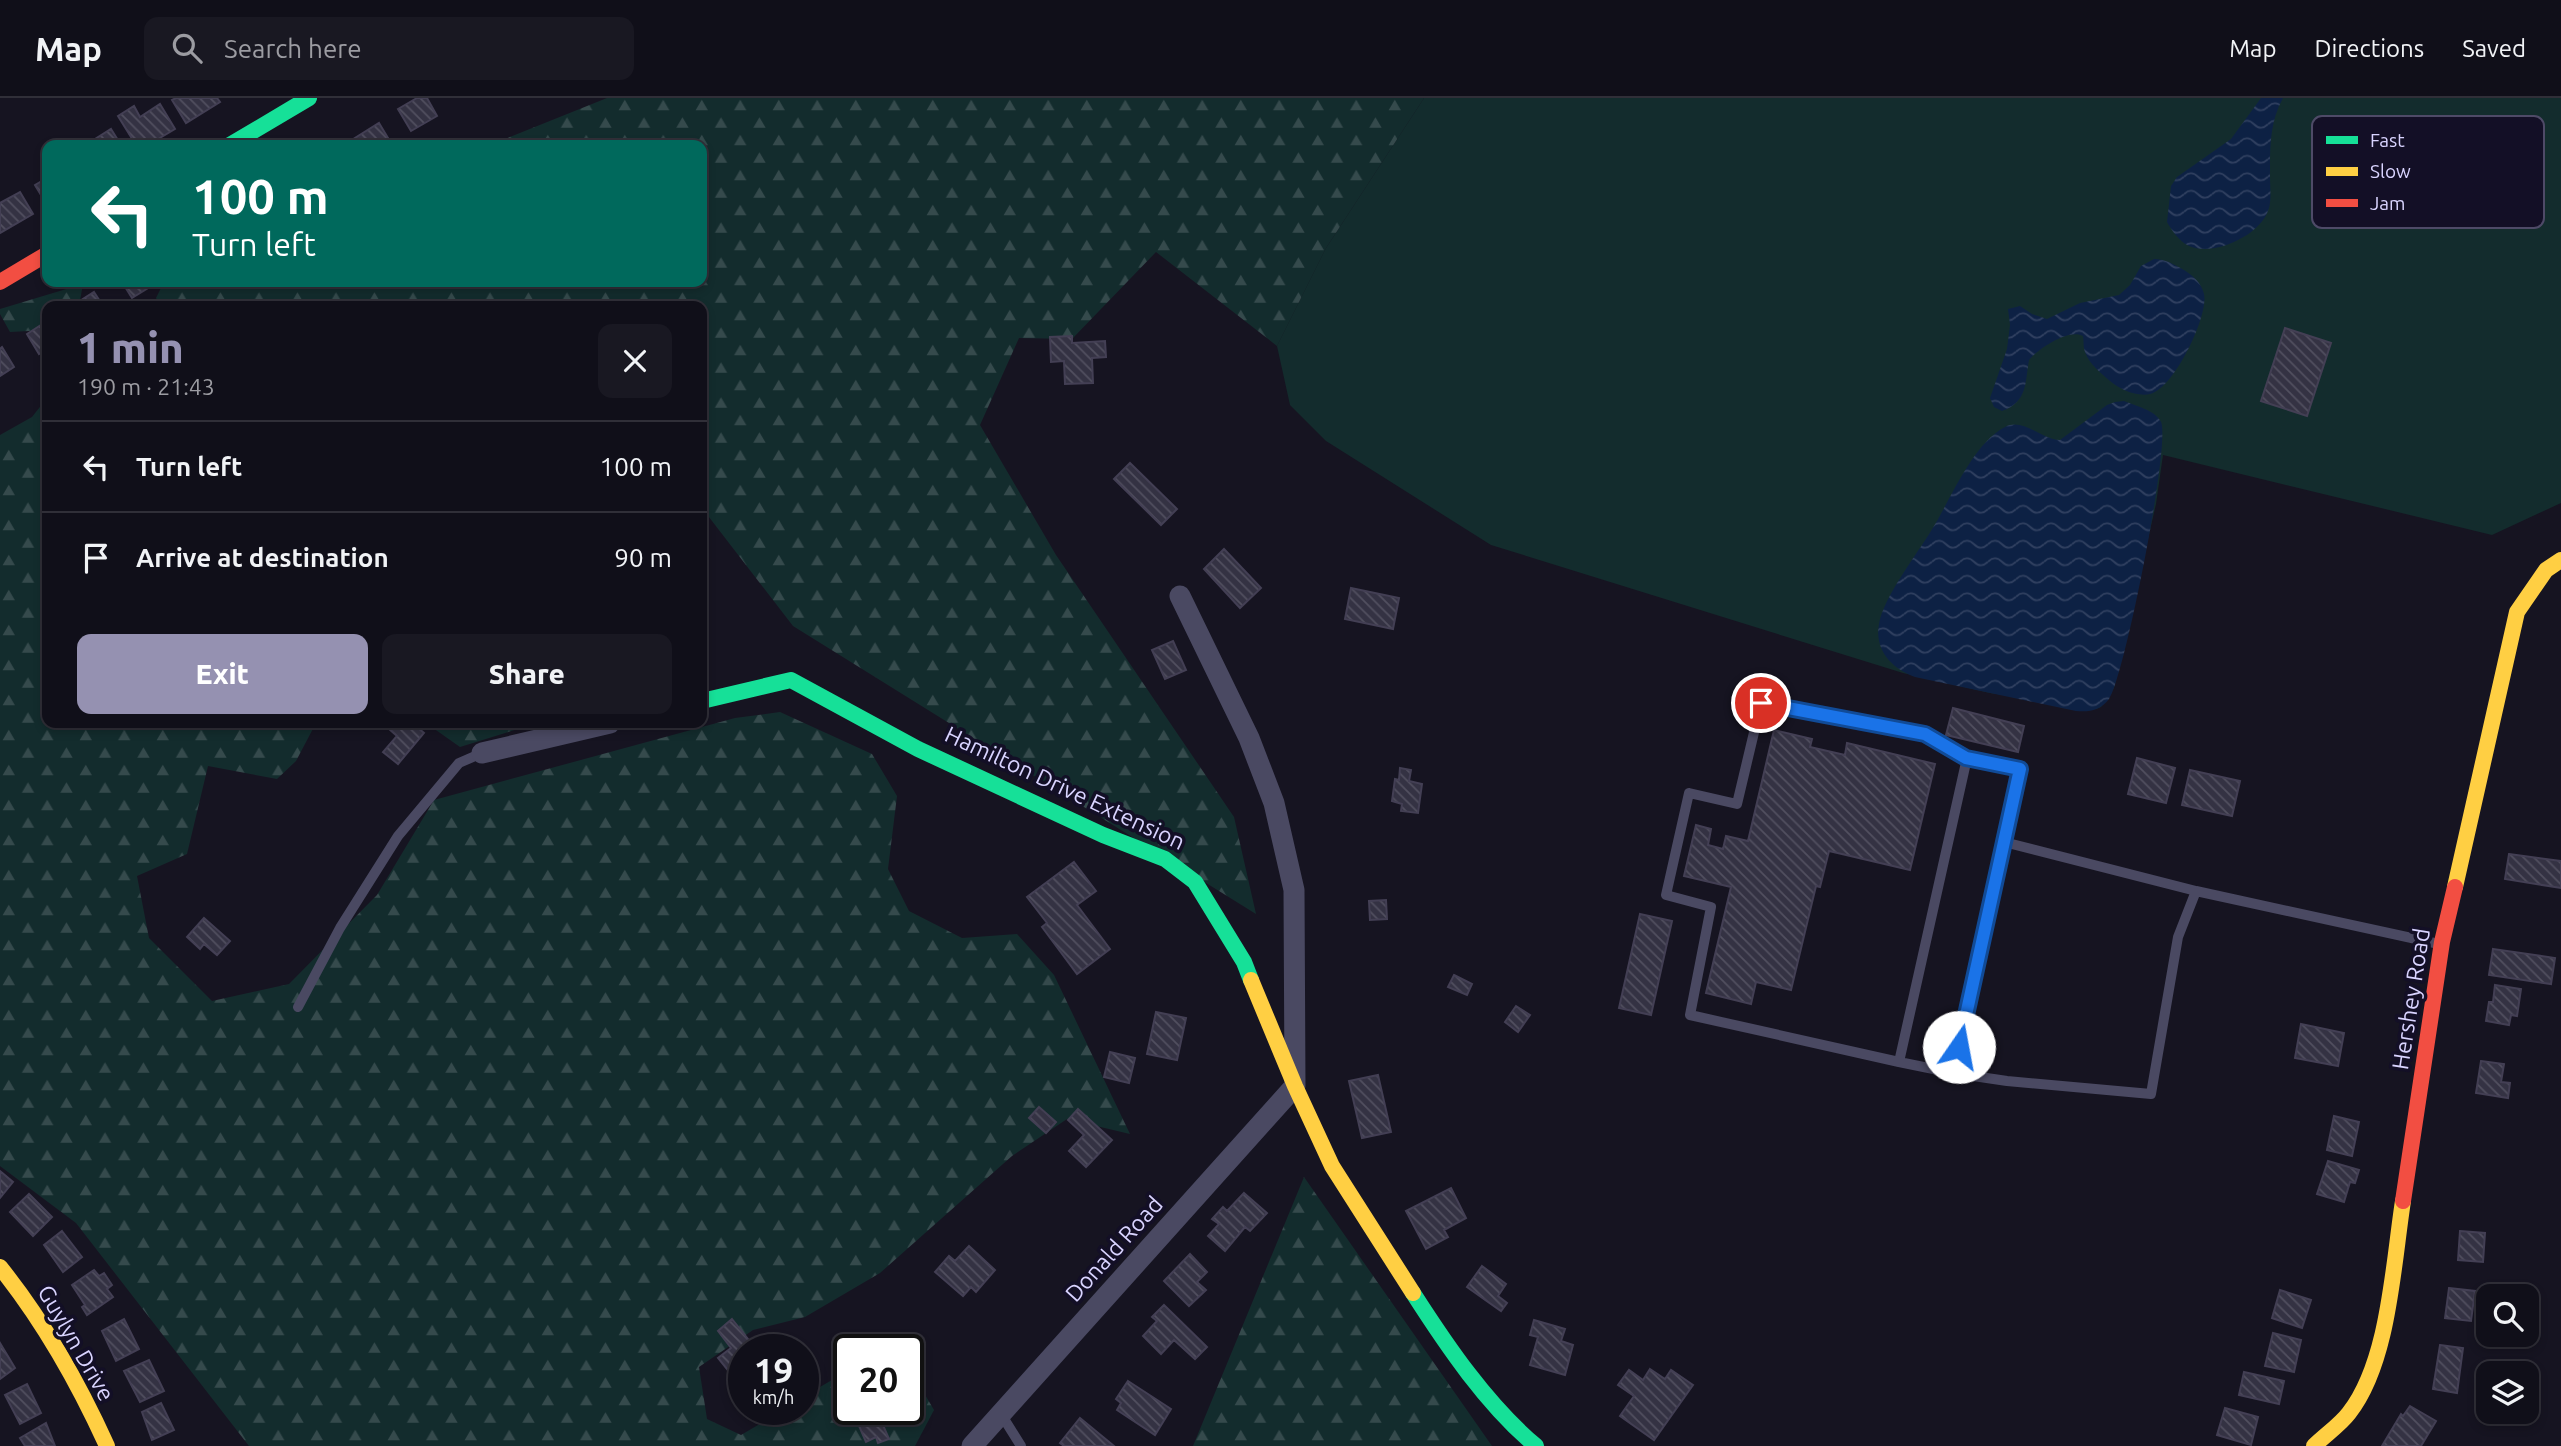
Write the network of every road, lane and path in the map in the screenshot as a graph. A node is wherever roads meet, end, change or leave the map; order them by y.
1 (309, 98) edge
2 (238, 140) edge
3 (42, 257) edge
4 (0, 282) edge
5 (2561, 560) edge
6 (1180, 596) dead end
7 (707, 700) edge
8 (589, 728) edge
9 (482, 753) joint
10 (1966, 758) junction
11 (2004, 842) junction
12 (2196, 891) junction
13 (2442, 945) junction
14 (298, 1007) dead end
15 (1899, 1062) junction
16 (1953, 1073) junction
17 (1294, 1086) junction
18 (0, 1266) edge
19 (1001, 1415) junction
20 (107, 1446) edge
21 (972, 1446) edge
22 (1021, 1446) edge
23 (1536, 1446) edge
24 (2314, 1446) edge

1 - 2 street
3 - 4 street
5 - 13 street, Hershey Road
6 - 17 street, Hamilton Drive Extension
7 - 17 street, Hamilton Drive Extension
8 - 9 street
9 - 14 lane
10 - 11 lane
10 - 15 lane
10 - 15 lane
11 - 12 lane
11 - 16 lane
12 - 13 lane
12 - 16 lane
13 - 24 street, Hershey Road
15 - 16 lane
17 - 19 street, Donald Road
17 - 23 street, Hamilton Drive Extension
18 - 20 street, Guylyn Drive
19 - 21 street, Donald Road
19 - 22 lane

